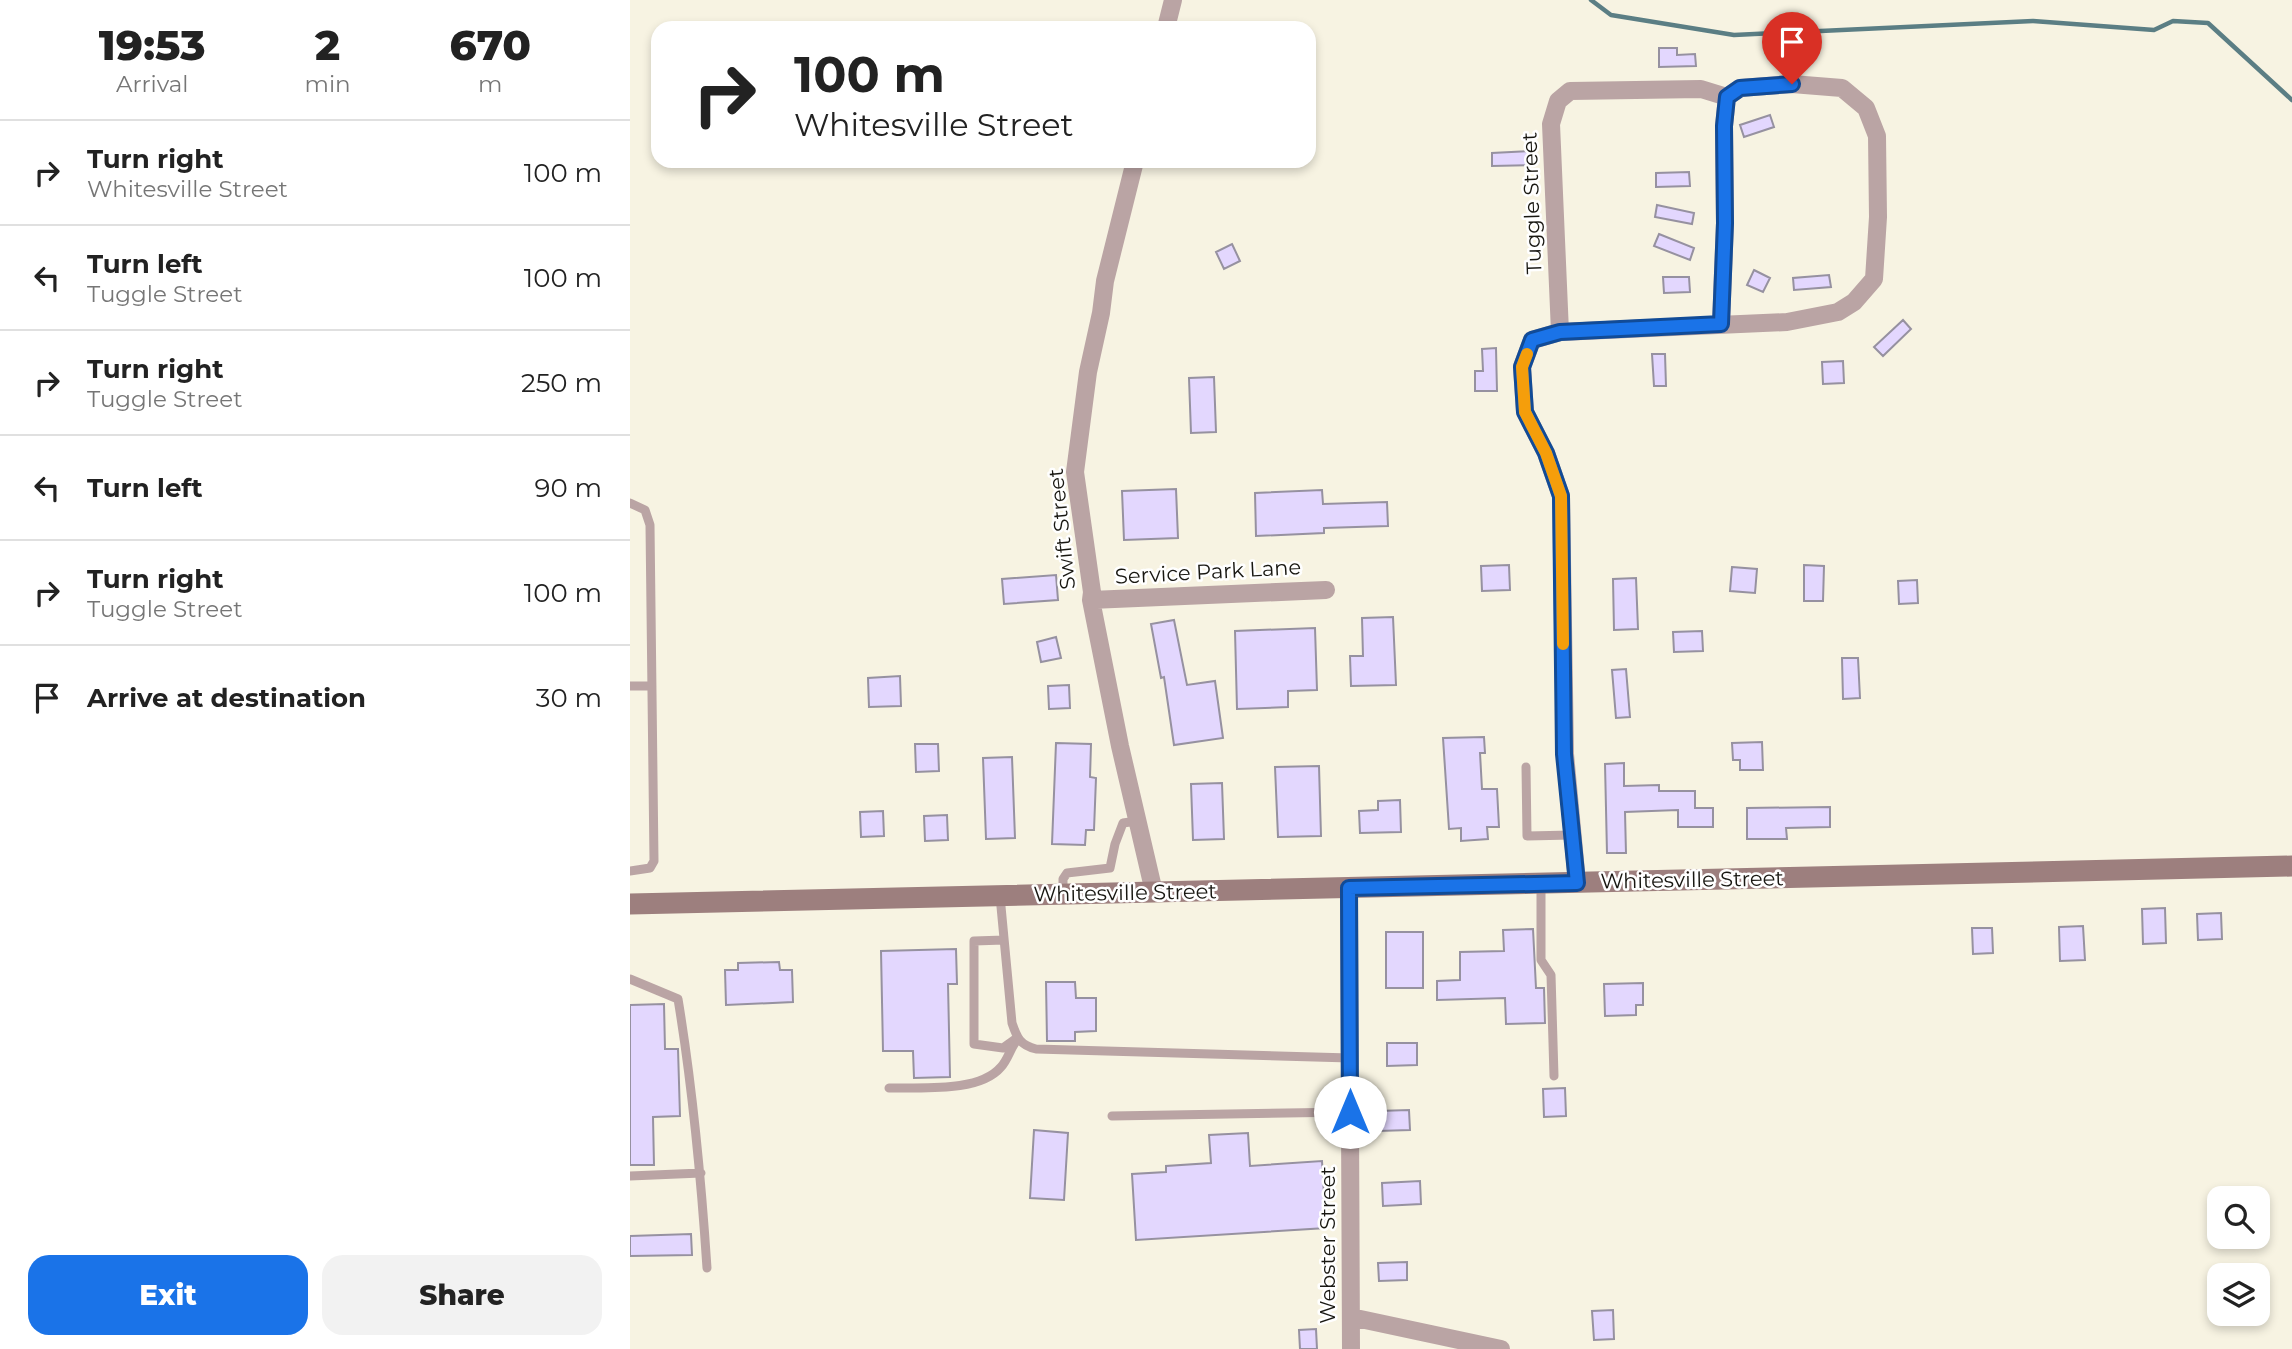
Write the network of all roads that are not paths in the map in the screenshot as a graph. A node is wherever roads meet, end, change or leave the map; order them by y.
1 (1173, 0) edge
2 (1168, 21) edge
3 (1727, 97) junction
4 (1133, 168) edge
5 (1721, 324) junction
6 (1560, 332) junction
7 (630, 503) edge
8 (1326, 590) dead end
9 (1091, 600) junction
10 (630, 686) edge
11 (652, 686) junction
12 (1526, 767) dead end
13 (1137, 821) junction
14 (1572, 835) junction
15 (2292, 866) edge
16 (630, 871) edge
17 (1541, 883) junction
18 (1577, 883) junction
19 (1349, 888) junction
20 (1154, 892) junction
21 (1063, 894) junction
22 (1000, 896) junction
23 (630, 904) edge
24 (1004, 940) junction
25 (630, 979) edge
26 (1017, 1038) junction
27 (1350, 1058) junction
28 (1553, 1076) dead end
29 (889, 1088) dead end
30 (1350, 1112) junction
31 (1112, 1116) dead end
32 (701, 1173) junction
33 (630, 1176) edge
34 (706, 1268) dead end
35 (1351, 1317) junction
36 (1352, 1349) edge
37 (1501, 1349) edge

1 - 2 street
3 - 5 street
3 - 5 street
3 - 6 street, Tuggle Street
4 - 9 street, Swift Street
5 - 6 street
6 - 14 street
7 - 11 lane
8 - 9 street, Service Park Lane
9 - 13 street, Swift Street
10 - 11 lane
11 - 16 lane
12 - 14 lane
13 - 20 street, Swift Street
13 - 21 lane
14 - 18 street
15 - 18 main road, Whitesville Street
17 - 18 main road, Whitesville Street
17 - 19 main road, Whitesville Street
17 - 28 lane
19 - 20 main road, Whitesville Street
19 - 27 street, Webster Street
20 - 21 main road, Whitesville Street
21 - 22 main road, Whitesville Street
22 - 23 main road, Whitesville Street
22 - 24 lane
24 - 26 lane
24 - 26 lane
25 - 32 lane
26 - 27 lane
26 - 29 lane
27 - 30 street, Webster Street
30 - 31 lane
30 - 35 street, Webster Street
32 - 33 lane
32 - 34 lane
35 - 36 street, Webster Street
35 - 37 street

